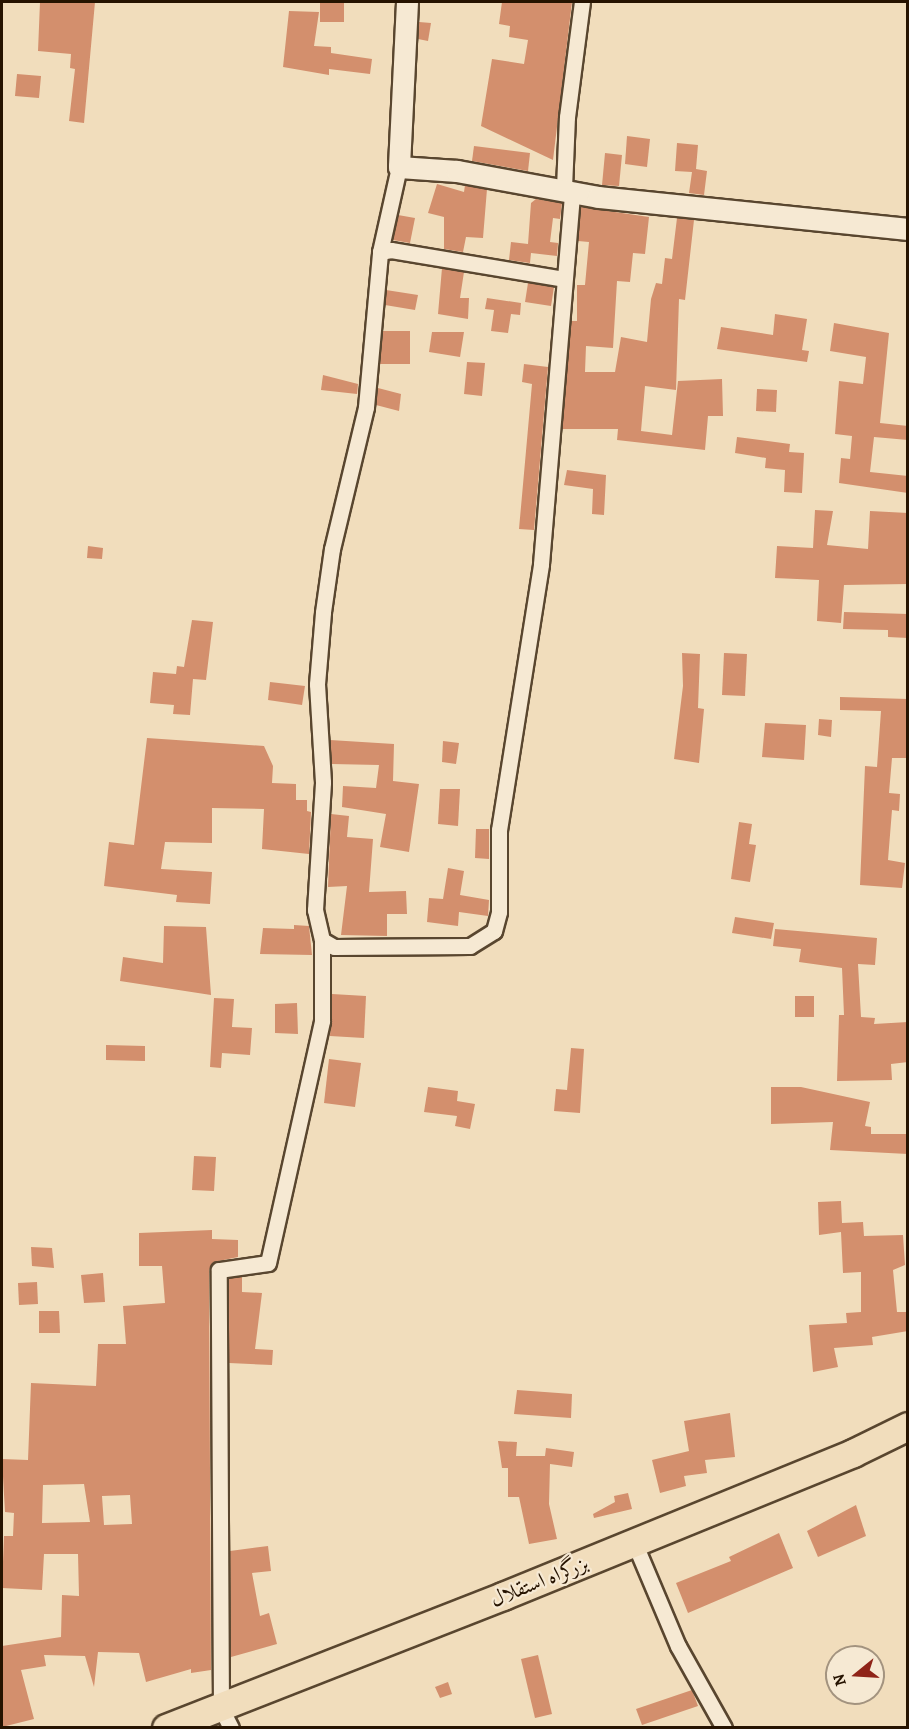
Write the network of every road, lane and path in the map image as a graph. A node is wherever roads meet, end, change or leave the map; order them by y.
1 (407, 2) edge
2 (582, 2) edge
3 (399, 167) junction
4 (564, 188) junction
5 (908, 229) edge
6 (380, 252) junction
7 (564, 279) junction
8 (322, 940) junction
9 (908, 1426) edge
10 (634, 1542) junction
11 (226, 1718) edge
12 (166, 1728) edge
13 (724, 1728) edge

1 - 3 street
2 - 4 street
3 - 4 street
3 - 6 street
4 - 5 street
4 - 7 street
6 - 7 street
6 - 8 street
7 - 8 street
8 - 11 street
9 - 10 highway, بزرگراه استقلال
10 - 11 highway, بزرگراه استقلال
10 - 13 street
11 - 12 highway, بزرگراه استقلال

